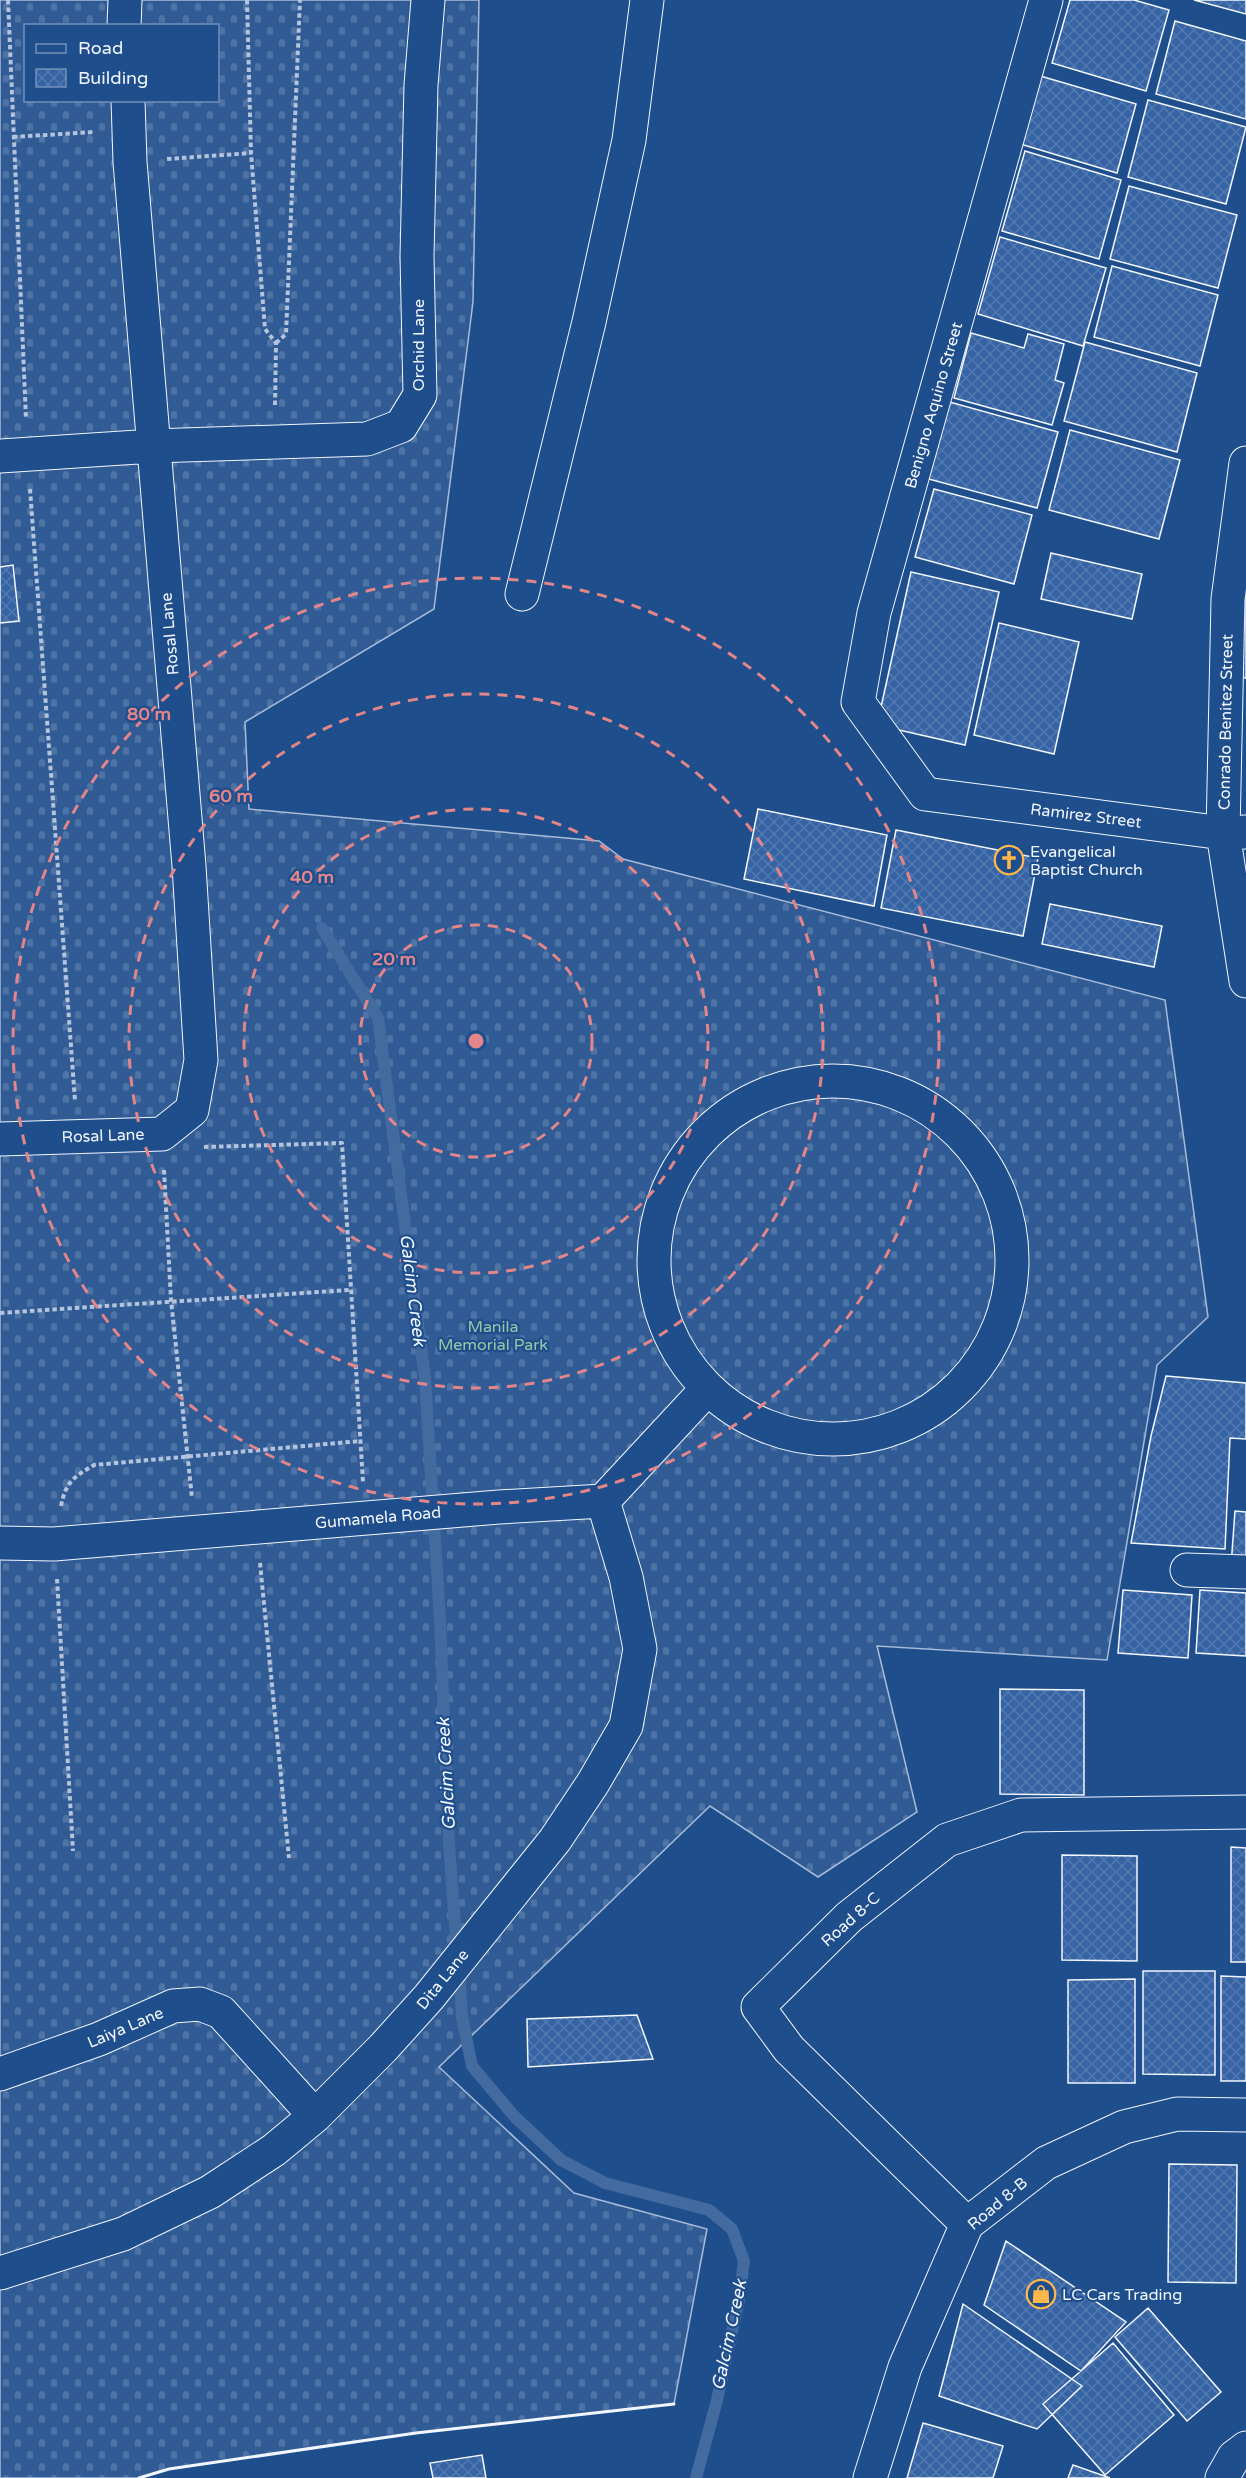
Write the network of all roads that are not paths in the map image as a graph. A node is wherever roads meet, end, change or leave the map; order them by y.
1 (125, 0) edge
2 (428, 0) edge
3 (647, 0) edge
4 (1046, 0) edge
5 (124, 24) edge
6 (129, 115) edge
7 (153, 446) junction
8 (14, 455) edge
9 (1246, 463) edge
10 (522, 594) dead end
11 (925, 794) joint
12 (1234, 833) edge
13 (1246, 981) edge
14 (0, 1139) edge
15 (707, 1389) junction
16 (603, 1501) junction
17 (0, 1544) edge
18 (1187, 1570) dead end
19 (1246, 1572) edge
20 (1246, 1812) edge
21 (0, 2074) edge
22 (1246, 2115) edge
23 (315, 2116) junction
24 (967, 2224) junction
25 (0, 2274) edge
26 (1246, 2448) edge
27 (870, 2478) edge
28 (1222, 2478) edge

1 - 5 street
2 - 7 street, Orchid Lane
3 - 10 street
4 - 11 street, Benigno Aquino Street
6 - 7 street, Rosal Lane
7 - 8 street, Orchid Lane
7 - 14 street, Rosal Lane
9 - 12 street, Conrado Benitez Street
11 - 12 street, Ramirez Street
12 - 13 street, Conrado Benitez Street
15 - 15 street
15 - 16 street
16 - 17 street, Gumamela Road
16 - 23 street, Dita Lane
18 - 19 street
20 - 24 street, Road 8-C
21 - 23 street, Laiya Lane
22 - 24 street, Road 8-B
23 - 25 street, Dita Lane
24 - 27 street, Road 8-B
26 - 28 street

